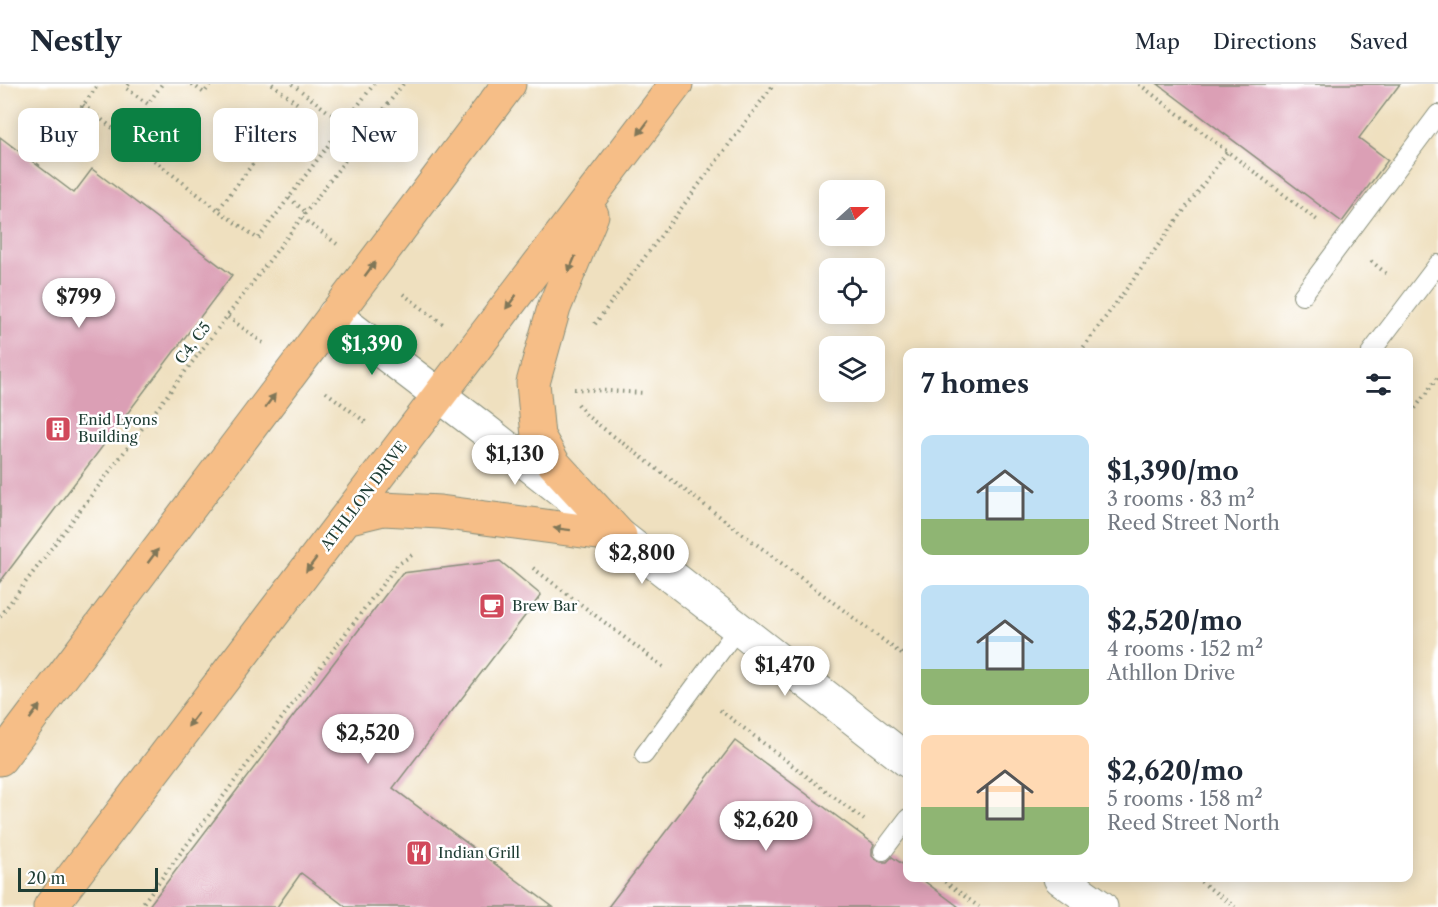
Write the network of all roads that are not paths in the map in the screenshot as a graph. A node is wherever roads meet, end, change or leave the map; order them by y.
1 (509, 84) edge
2 (676, 84) edge
3 (1438, 114) edge
4 (610, 172) junction
5 (1438, 264) edge
6 (1302, 296) dead end
7 (334, 315) junction
8 (1374, 348) edge
9 (440, 396) junction
10 (346, 518) junction
11 (620, 536) junction
12 (738, 628) junction
13 (644, 755) dead end
14 (903, 756) edge
15 (0, 759) edge
16 (903, 824) edge
17 (883, 850) dead end
18 (1066, 882) edge
19 (50, 907) edge
20 (1101, 907) edge

7 -> 1 main road
2 -> 4 main road, ATHLLON DRIVE
3 - 6 lane
4 -> 9 main road, ATHLLON DRIVE
4 -> 11 main road
5 - 8 lane
7 - 9 street
15 -> 7 main road
9 - 10 main road, ATHLLON DRIVE
9 - 11 street
11 -> 10 main road
10 -> 19 main road, ATHLLON DRIVE
11 - 12 street
12 - 13 lane
12 - 14 street
16 - 17 lane
18 - 20 street

